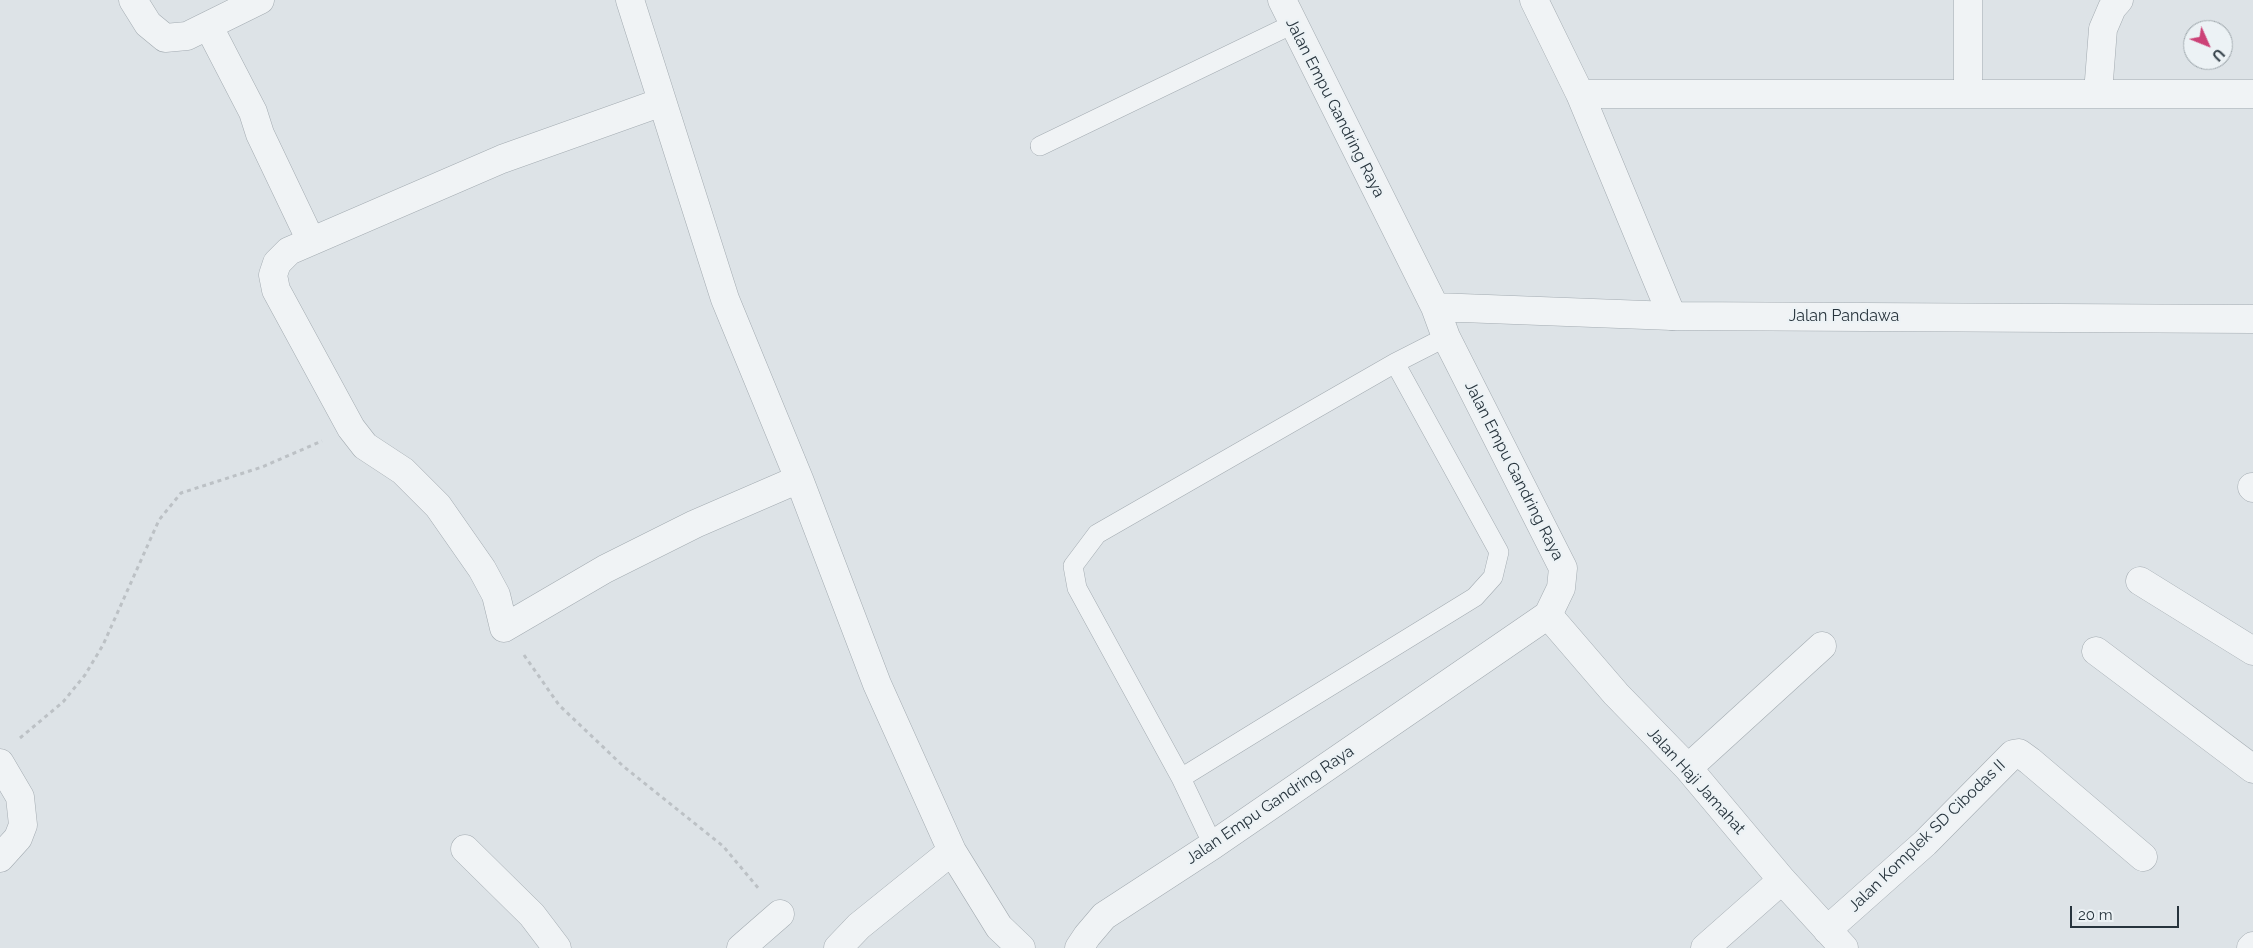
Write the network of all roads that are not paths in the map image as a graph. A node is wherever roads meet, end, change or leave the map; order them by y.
1 (132, 0) edge
2 (260, 0) edge
3 (630, 0) edge
4 (1282, 0) edge
5 (1534, 0) edge
6 (1968, 0) edge
7 (2118, 0) edge
8 (1293, 24) junction
9 (209, 27) junction
10 (1968, 92) junction
11 (2098, 93) junction
12 (1580, 94) junction
13 (2253, 94) edge
14 (662, 102) junction
15 (1040, 146) dead end
16 (311, 241) junction
17 (1435, 307) junction
18 (1672, 316) junction
19 (2253, 319) edge
20 (1446, 337) junction
21 (1395, 363) junction
22 (799, 479) junction
23 (2140, 581) dead end
24 (1548, 615) junction
25 (1822, 646) dead end
26 (2096, 651) dead end
27 (2253, 651) edge
28 (7, 753) edge
29 (1688, 768) junction
30 (2253, 769) edge
31 (1181, 778) junction
32 (1213, 845) junction
33 (465, 849) dead end
34 (952, 851) junction
35 (2144, 857) dead end
36 (0, 858) edge
37 (1782, 880) junction
38 (780, 914) road end
39 (1836, 939) edge
40 (557, 948) edge
41 (741, 948) edge
42 (838, 948) edge
43 (1021, 948) edge
44 (1080, 948) edge
45 (1705, 948) edge

1 - 9 street
2 - 9 street
3 - 14 street
4 - 8 street, Jalan Empu Gandring Raya
5 - 12 street
6 - 10 street
7 - 11 street
8 - 15 lane
8 - 17 street, Jalan Empu Gandring Raya
9 - 16 street
10 - 11 street
10 - 12 street
11 - 13 street
12 - 18 street
14 - 16 street
14 - 22 street
16 - 22 street
17 - 18 street, Jalan Pandawa
17 - 20 street, Jalan Empu Gandring Raya
18 - 19 street, Jalan Pandawa
20 - 21 lane
20 - 24 street, Jalan Empu Gandring Raya
21 - 31 lane
21 - 31 lane
22 - 34 street
23 - 27 street
24 - 29 street, Jalan Haji Jamahat
24 - 32 street, Jalan Empu Gandring Raya
25 - 29 street
26 - 30 street
28 - 36 street
29 - 37 street, Jalan Haji Jamahat
31 - 32 lane
32 - 44 street, Jalan Empu Gandring Raya
33 - 40 street
34 - 42 street
34 - 43 street
35 - 39 street, Jalan Komplek SD Cibodas II
37 - 39 street, Jalan Haji Jamahat
37 - 45 street
38 - 41 street

